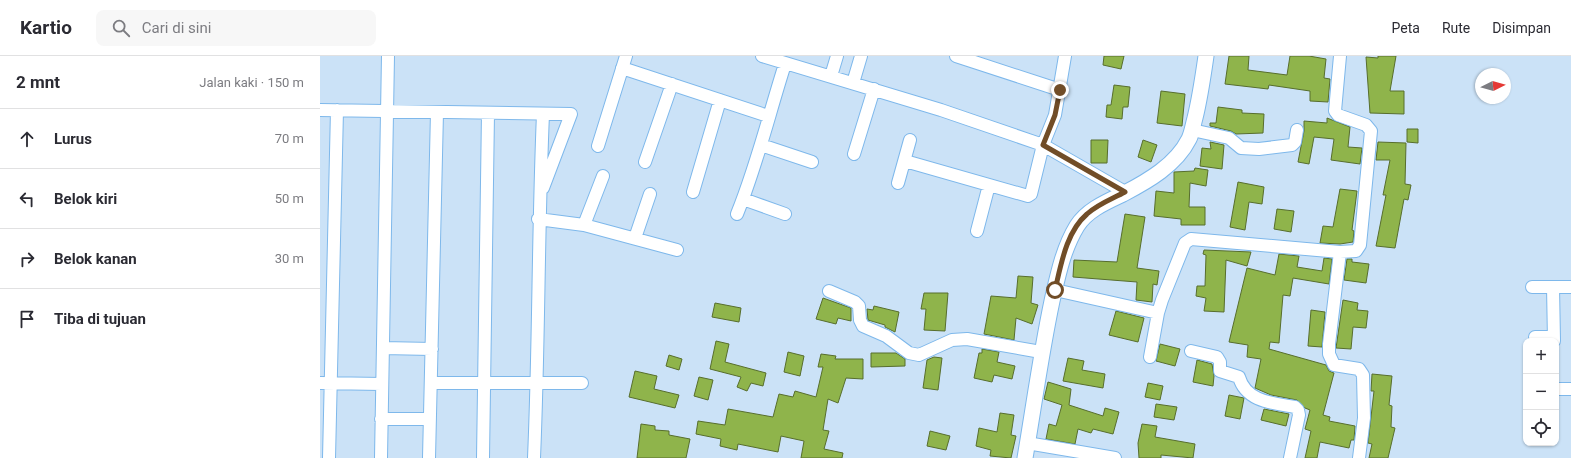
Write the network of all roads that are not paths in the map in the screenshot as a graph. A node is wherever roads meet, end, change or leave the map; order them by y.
1 (388, 56) edge
2 (626, 56) edge
3 (762, 56) edge
4 (838, 56) edge
5 (861, 56) edge
6 (956, 56) edge
7 (1065, 56) edge
8 (1206, 56) edge
9 (1340, 56) edge
10 (785, 64) junction
11 (622, 68) junction
12 (831, 76) junction
13 (853, 83) junction
14 (672, 84) junction
15 (874, 89) junction
16 (1060, 90) junction
17 (720, 100) junction
18 (320, 110) edge
19 (337, 110) junction
20 (388, 111) junction
21 (437, 112) junction
22 (488, 113) junction
23 (542, 114) junction
24 (768, 116) junction
25 (1192, 130) junction
26 (1297, 130) dead end
27 (910, 140) dead end
28 (762, 145) junction
29 (1043, 145) junction
30 (598, 146) dead end
31 (854, 154) dead end
32 (905, 161) junction
33 (645, 162) dead end
34 (812, 162) dead end
35 (603, 176) dead end
36 (898, 183) dead end
37 (989, 185) junction
38 (693, 192) dead end
39 (1125, 192) junction
40 (650, 194) dead end
41 (539, 198) junction
42 (743, 199) junction
43 (737, 214) dead end
44 (785, 214) dead end
45 (538, 219) junction
46 (584, 226) junction
47 (977, 231) dead end
48 (634, 238) junction
49 (677, 250) dead end
50 (1340, 252) junction
51 (1532, 287) dead end
52 (1553, 287) junction
53 (1571, 287) edge
54 (1055, 290) junction
55 (828, 291) dead end
56 (1158, 312) junction
57 (1535, 337) dead end
58 (1544, 338) edge
59 (1554, 338) edge
60 (383, 348) junction
61 (432, 349) junction
62 (1190, 351) dead end
63 (1041, 352) junction
64 (1150, 357) dead end
65 (326, 383) edge
66 (431, 383) junction
67 (582, 383) dead end
68 (382, 384) junction
69 (484, 384) junction
70 (537, 384) junction
71 (1559, 389) edge
72 (1571, 389) edge
73 (381, 419) junction
74 (430, 420) junction
75 (1027, 443) junction
76 (329, 458) edge
77 (381, 458) edge
78 (429, 458) edge
79 (482, 458) edge
80 (534, 458) edge
81 (1025, 458) edge
82 (1115, 458) edge
83 (1290, 458) edge
84 (1359, 458) edge

1 - 20 street
2 - 11 street
3 - 10 street
4 - 12 street
5 - 13 street
6 - 16 street
7 - 16 street
8 - 25 street
9 - 50 street
10 - 12 street
10 - 24 street
11 - 14 street
11 - 30 street
12 - 13 street
13 - 15 street
14 - 17 street
14 - 33 street
15 - 29 street
15 - 31 street
16 - 29 street
17 - 24 street
17 - 38 street
18 - 19 street
19 - 20 street
19 - 65 street
20 - 21 street
20 - 60 street
21 - 22 street
21 - 61 street
22 - 23 street
22 - 69 street
23 - 41 street
23 - 41 street
24 - 28 street
25 - 26 street
25 - 39 street
27 - 32 street
28 - 34 street
28 - 42 street
29 - 37 street
29 - 39 street
32 - 36 street
32 - 37 street
35 - 46 street
37 - 47 street
39 - 54 street
40 - 48 street
41 - 45 street
42 - 43 street
42 - 44 street
45 - 46 street
45 - 70 street
46 - 48 street
48 - 49 street
50 - 56 street
50 - 84 street
51 - 52 street
52 - 53 street
52 - 59 street
54 - 56 street
54 - 63 street
55 - 63 street
56 - 64 street
57 - 58 street
60 - 61 street
60 - 68 street
61 - 66 street
62 - 83 street
63 - 75 street
65 - 68 street
65 - 76 street
66 - 69 street
66 - 74 street
67 - 70 street
68 - 73 street
69 - 70 street
69 - 79 street
70 - 80 street
71 - 72 street
73 - 74 street
73 - 77 street
74 - 78 street
75 - 81 street
75 - 82 street

